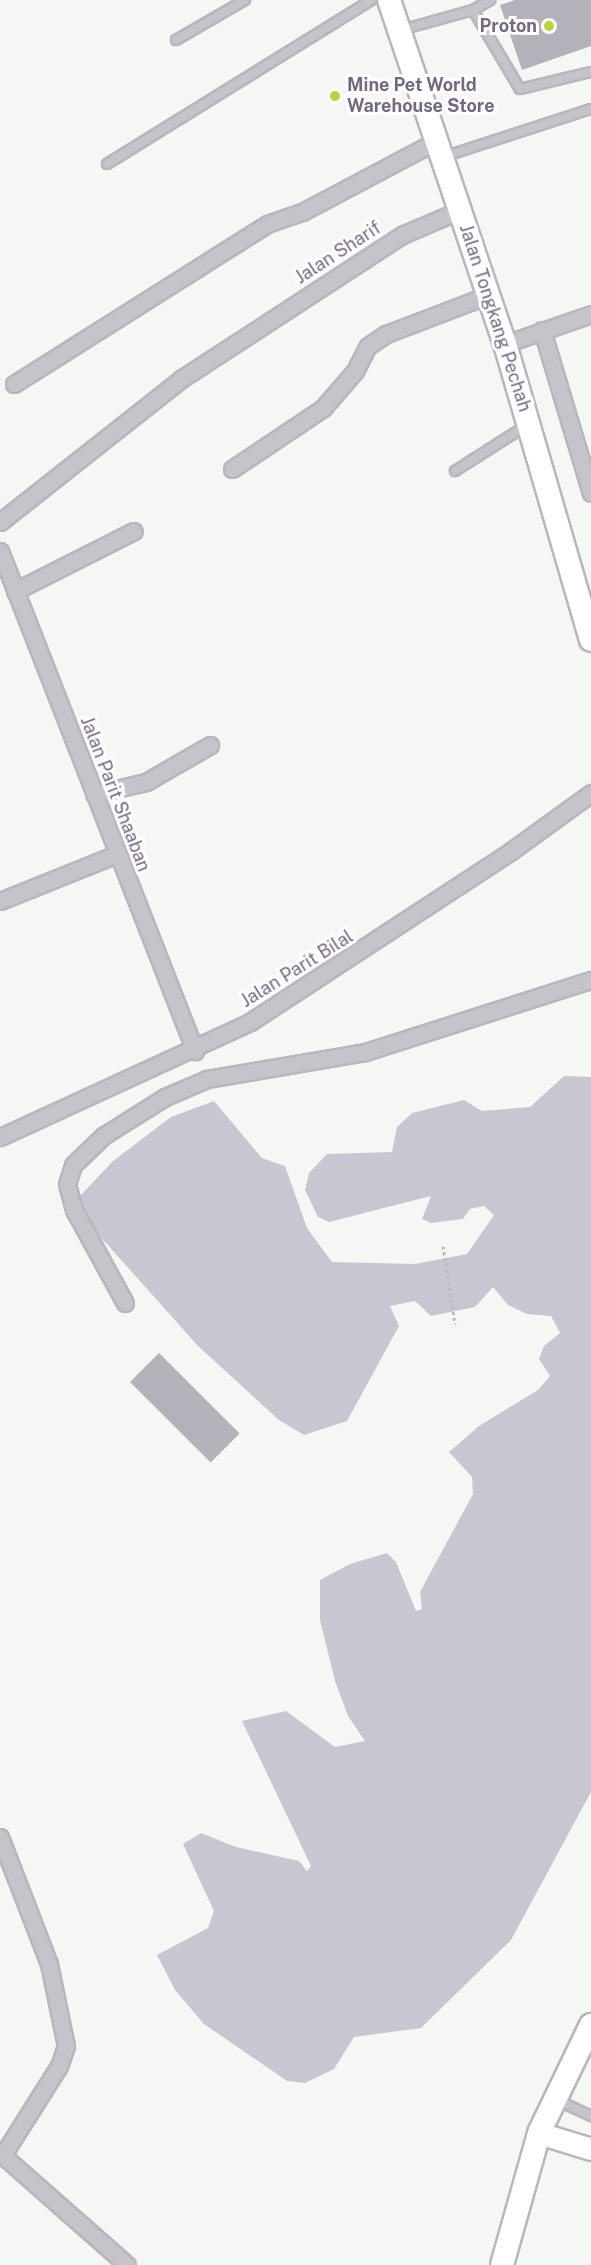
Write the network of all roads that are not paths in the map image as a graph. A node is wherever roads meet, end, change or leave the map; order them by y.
1 (245, 0) edge
2 (370, 0) edge
3 (389, 0) edge
4 (490, 0) edge
5 (473, 10) junction
6 (400, 31) junction
7 (176, 40) dead end
8 (591, 72) edge
9 (591, 109) edge
10 (439, 149) junction
11 (107, 164) dead end
12 (460, 210) junction
13 (488, 295) junction
14 (591, 314) edge
15 (527, 337) junction
16 (14, 384) dead end
17 (529, 423) junction
18 (232, 469) dead end
19 (455, 471) dead end
20 (591, 494) edge
21 (2, 521) edge
22 (134, 531) dead end
23 (0, 551) edge
24 (23, 588) junction
25 (586, 604) edge
26 (591, 640) edge
27 (210, 745) dead end
28 (102, 793) junction
29 (591, 793) edge
30 (117, 854) junction
31 (0, 901) edge
32 (591, 980) edge
33 (195, 1051) junction
34 (0, 1137) edge
35 (125, 1303) dead end
36 (0, 1837) edge
37 (590, 2027) edge
38 (553, 2099) junction
39 (591, 2116) edge
40 (539, 2133) junction
41 (591, 2149) edge
42 (1, 2154) edge
43 (127, 2265) edge
44 (502, 2265) edge

1 - 7 lane
2 - 11 lane
3 - 6 main road, Jalan Tongkang Pechah
4 - 5 lane
5 - 6 lane
5 - 8 lane
6 - 10 main road, Jalan Tongkang Pechah
9 - 10 lane
10 - 12 main road, Jalan Tongkang Pechah
10 - 16 street
12 - 13 main road, Jalan Tongkang Pechah
12 - 21 street, Jalan Sharif
13 - 15 main road, Jalan Tongkang Pechah
13 - 18 street
14 - 15 street
15 - 17 main road, Jalan Tongkang Pechah
15 - 20 street
17 - 19 lane
17 - 25 main road, Jalan Tongkang Pechah
22 - 24 street
23 - 24 street, Jalan Parit Shaaban
24 - 28 street, Jalan Parit Shaaban
25 - 26 main road, Jalan Tongkang Pechah
27 - 28 street
28 - 30 street, Jalan Parit Shaaban
29 - 33 street, Jalan Parit Bilal
30 - 31 street
30 - 33 street, Jalan Parit Shaaban
32 - 35 street
33 - 34 street, Jalan Parit Bilal
36 - 42 street
37 - 38 main road
38 - 39 lane
38 - 40 main road
40 - 41 street
40 - 44 main road
42 - 43 street

